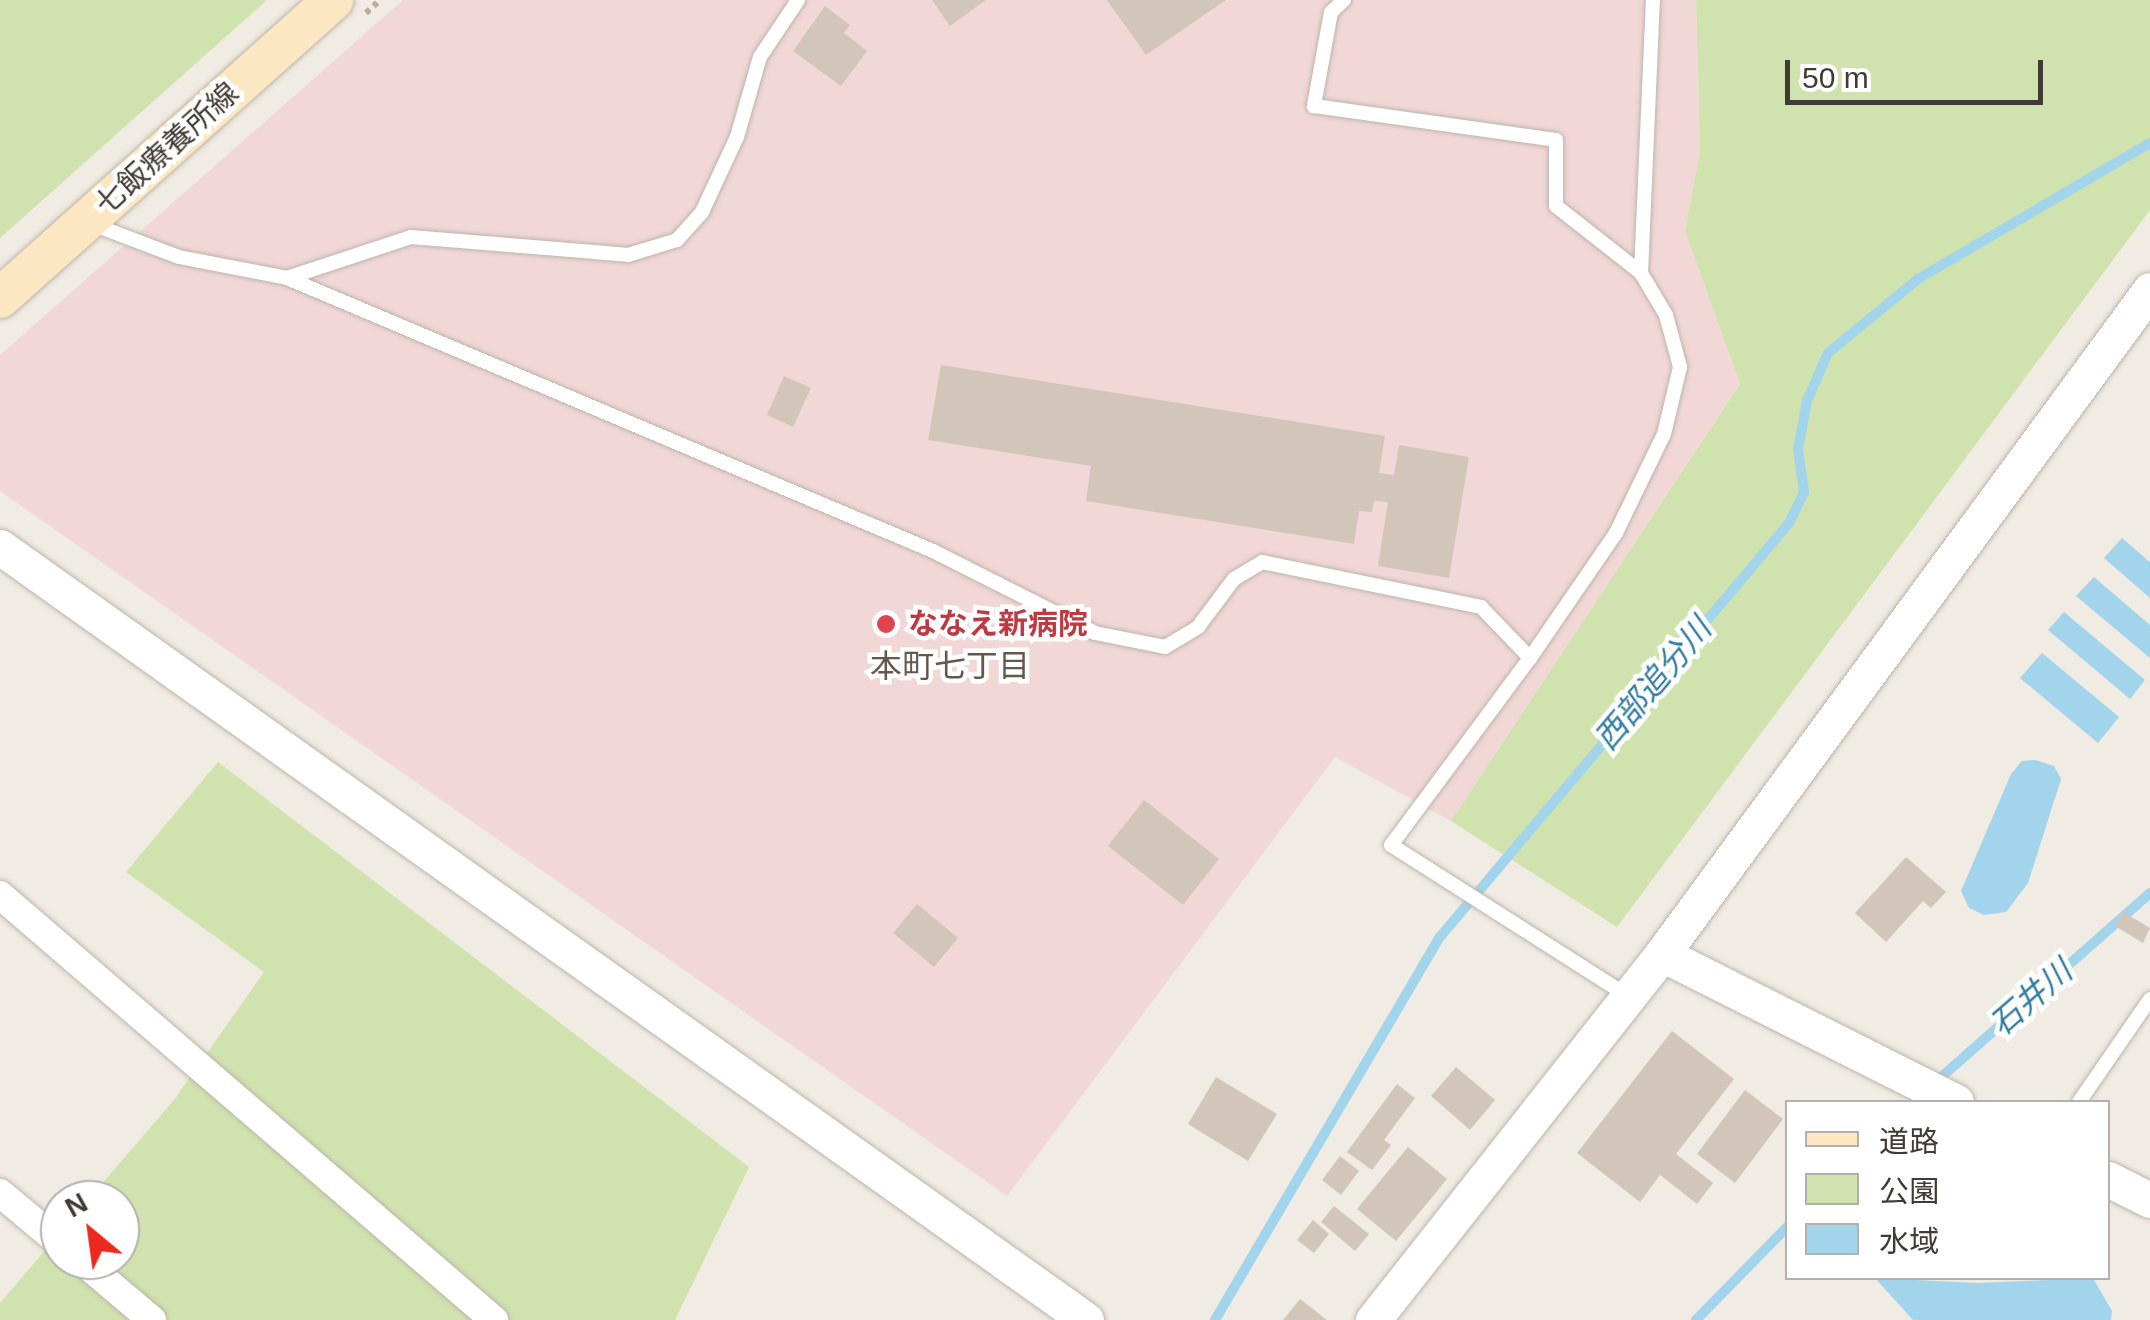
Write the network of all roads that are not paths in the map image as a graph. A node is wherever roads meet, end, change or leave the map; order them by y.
1 (333, 0) edge
2 (798, 0) edge
3 (1344, 0) edge
4 (1653, 0) edge
5 (86, 222) junction
6 (1641, 273) junction
7 (287, 278) junction
8 (2150, 290) edge
9 (0, 298) edge
10 (0, 546) edge
11 (1530, 658) junction
12 (0, 895) edge
13 (1662, 954) junction
14 (1629, 997) junction
15 (2150, 999) edge
16 (1952, 1100) edge
17 (2081, 1100) edge
18 (2110, 1180) edge
19 (0, 1193) edge
20 (2150, 1200) edge
21 (40, 1226) edge
22 (104, 1280) edge
23 (152, 1320) edge
24 (494, 1320) edge
25 (1086, 1320) edge
26 (1374, 1320) edge

1 - 5 main road, 七飯療養所線
2 - 7 lane
3 - 6 lane
4 - 6 lane
5 - 7 lane
5 - 9 main road, 七飯療養所線
6 - 11 lane
7 - 11 lane
8 - 13 street
10 - 25 street
11 - 14 lane
12 - 24 street
13 - 14 street
13 - 16 street
14 - 26 street
15 - 17 lane
18 - 20 street
19 - 21 street
22 - 23 street

